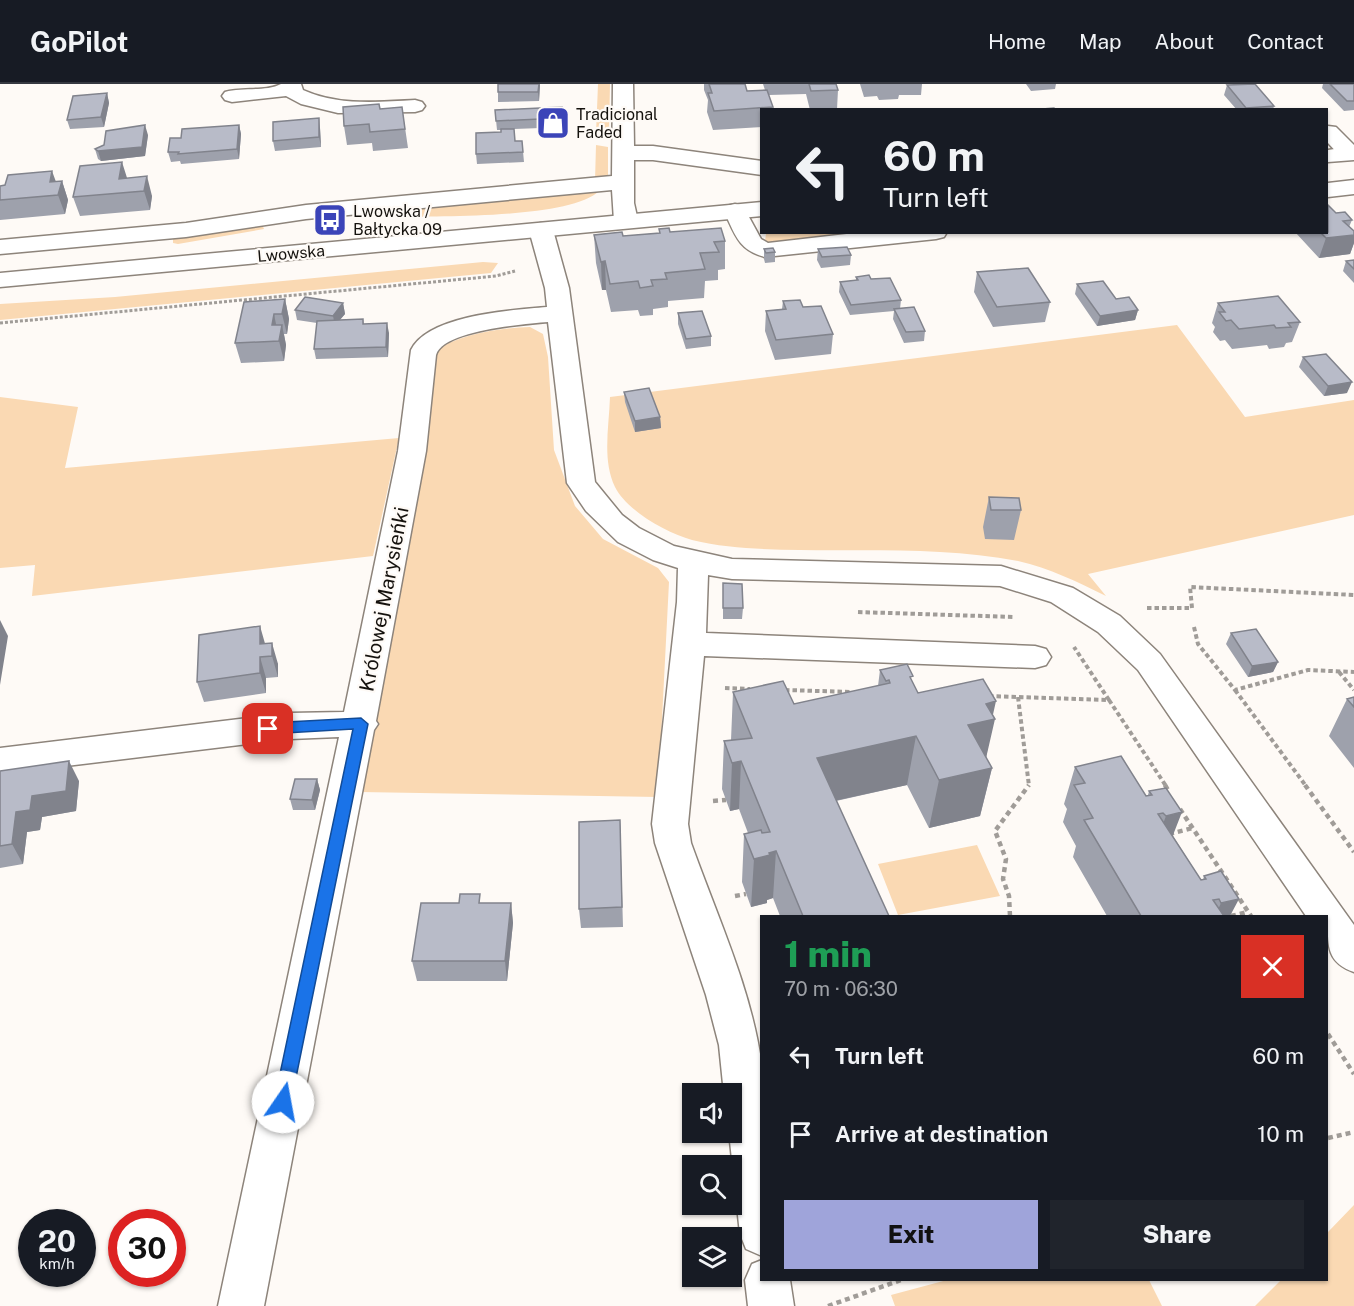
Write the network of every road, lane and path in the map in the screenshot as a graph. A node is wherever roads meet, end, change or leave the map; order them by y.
1 (623, 84) edge
2 (291, 86) edge
3 (232, 96) dead end
4 (415, 106) dead end
5 (1333, 127) edge
6 (623, 153) junction
7 (1352, 153) edge
8 (1328, 156) edge
9 (760, 168) edge
10 (623, 183) junction
11 (1354, 187) edge
12 (1328, 190) edge
13 (760, 209) edge
14 (735, 211) junction
15 (626, 221) junction
16 (541, 230) junction
17 (917, 234) edge
18 (0, 247) edge
19 (549, 267) junction
20 (0, 280) edge
21 (560, 314) junction
22 (0, 323) edge
23 (693, 563) junction
24 (1354, 595) edge
25 (1145, 608) dead end
26 (856, 612) dead end
27 (1019, 617) dead end
28 (1194, 627) dead end
29 (688, 644) junction
30 (1073, 645) dead end
31 (1035, 657) dead end
32 (1338, 672) junction
33 (1354, 672) edge
34 (721, 688) dead end
35 (757, 689) edge
36 (781, 690) edge
37 (1235, 690) junction
38 (1354, 690) edge
39 (864, 692) edge
40 (982, 696) edge
41 (1018, 697) junction
42 (1109, 700) junction
43 (361, 724) junction
44 (0, 761) edge
45 (1193, 828) junction
46 (1160, 836) edge
47 (1354, 852) edge
48 (1249, 914) edge
49 (1010, 915) edge
50 (1326, 915) edge
51 (1328, 918) edge
52 (1354, 956) edge
53 (1328, 1034) edge
54 (1354, 1074) edge
55 (1354, 1132) edge
56 (1328, 1138) edge
57 (760, 1218) edge
58 (768, 1281) edge
59 (898, 1281) edge
60 (241, 1306) edge
61 (771, 1306) edge
62 (828, 1306) edge

1 - 6 street
2 - 3 street
2 - 4 street
5 - 7 street
6 - 9 street
6 - 10 street
7 - 8 street
10 - 15 street
10 - 18 street
11 - 12 street
13 - 14 street, Lwowska
14 - 15 street, Lwowska
14 - 17 street
15 - 16 street, Lwowska
16 - 19 street
16 - 20 street, Lwowska
19 - 21 street
19 - 22 path
21 - 23 street
21 - 43 street, Królowej Marysieńki
23 - 29 street
23 - 50 street
24 - 25 path
26 - 27 path
28 - 37 path
29 - 31 street
29 - 57 street
30 - 42 path
32 - 33 path
32 - 37 path
32 - 38 path
34 - 35 path
36 - 39 path
37 - 47 path
40 - 41 path
41 - 42 path
41 - 49 path
42 - 45 path
43 - 44 street
43 - 60 street, Królowej Marysieńki
45 - 46 path
45 - 48 path
51 - 52 street
53 - 54 path
55 - 56 path
58 - 61 street
59 - 62 path

